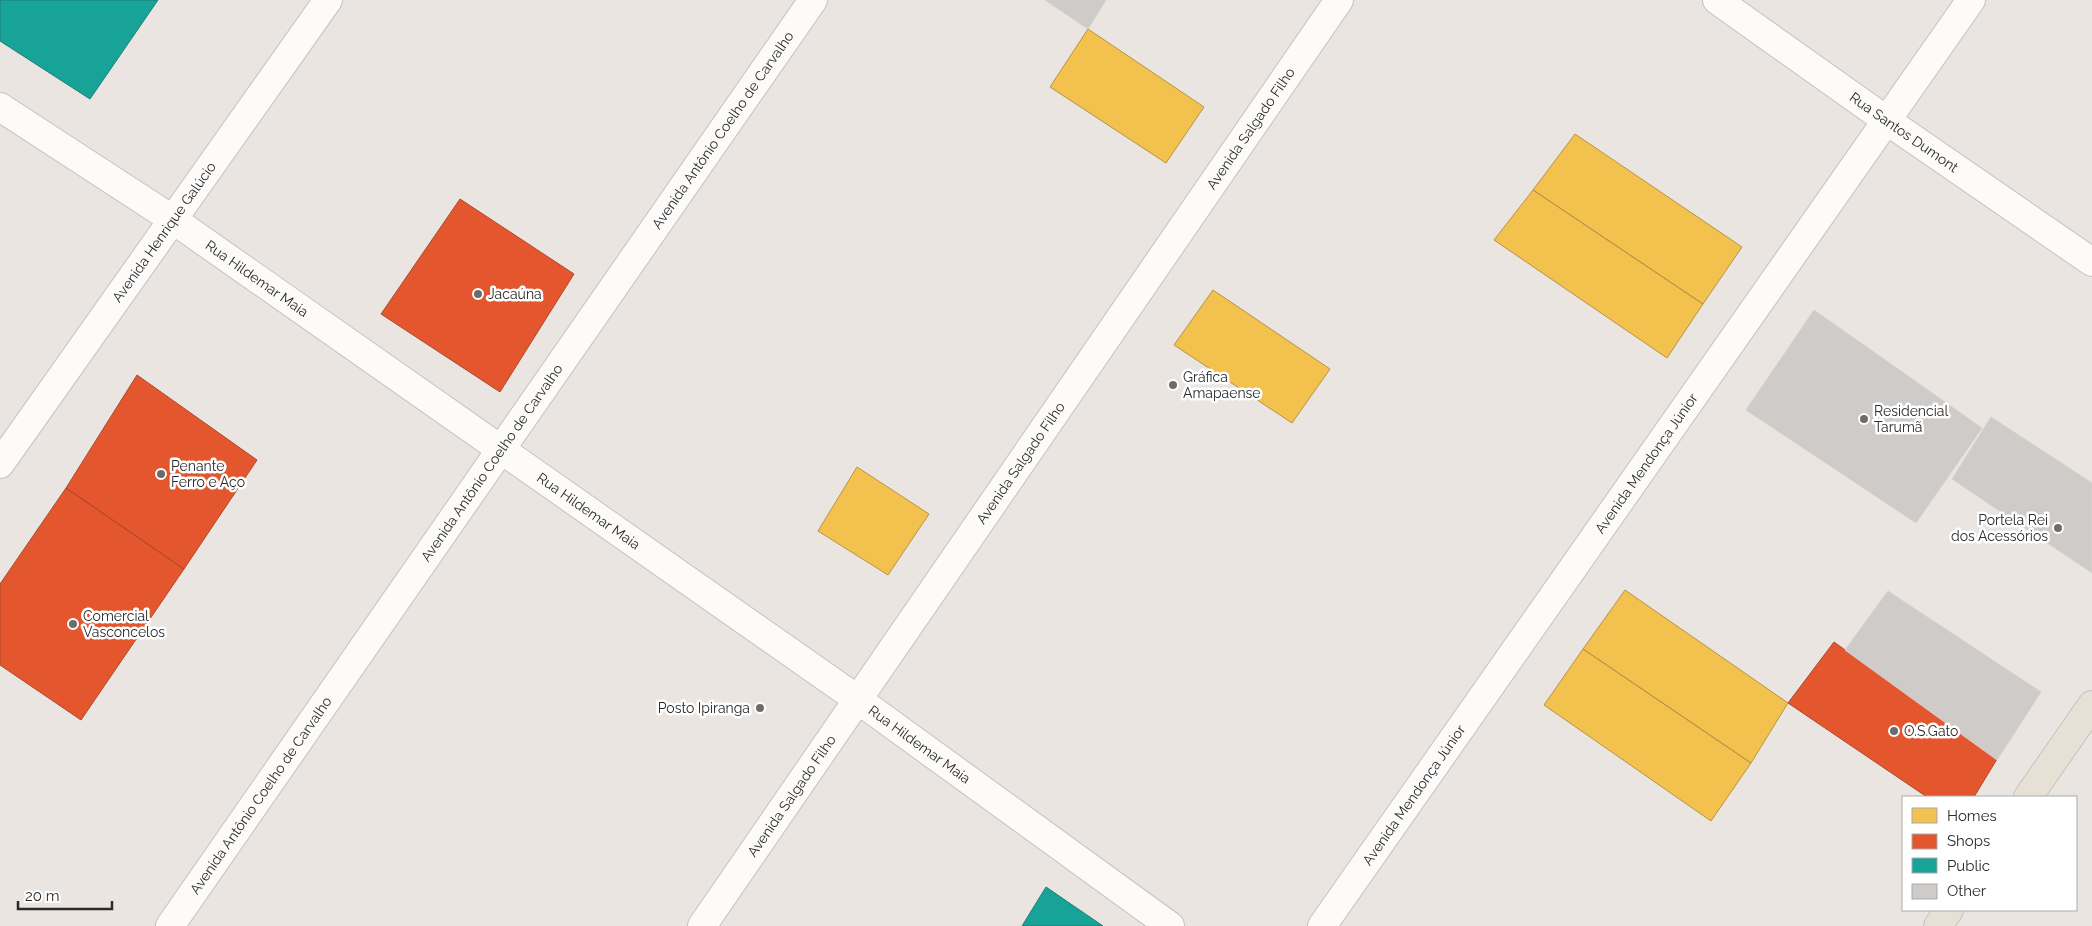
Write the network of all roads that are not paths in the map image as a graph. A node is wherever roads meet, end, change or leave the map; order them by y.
1 (328, 0) edge
2 (813, 0) edge
3 (1339, 0) edge
4 (1717, 0) edge
5 (1970, 0) edge
6 (0, 107) edge
7 (1886, 120) junction
8 (172, 219) junction
9 (2092, 262) edge
10 (499, 450) junction
11 (0, 464) edge
12 (857, 699) junction
13 (2092, 705) edge
14 (2029, 796) edge
15 (1948, 911) edge
16 (170, 926) edge
17 (702, 926) edge
18 (1170, 926) edge
19 (1322, 926) edge
20 (1938, 926) edge

1 - 8 street, Avenida Henrique Galúcio
2 - 10 street, Avenida Antônio Coelho de Carvalho
3 - 12 street, Avenida Salgado Filho
4 - 7 street, Rua Santos Dumont
5 - 7 street, Avenida Mendonça Júnior
6 - 8 street, Rua Hildemar Maia
7 - 9 street, Rua Santos Dumont
7 - 19 street, Avenida Mendonça Júnior
8 - 10 street, Rua Hildemar Maia
8 - 11 street, Avenida Henrique Galúcio
10 - 12 street, Rua Hildemar Maia
10 - 16 street, Avenida Antônio Coelho de Carvalho
12 - 17 street, Avenida Salgado Filho
12 - 18 street, Rua Hildemar Maia
13 - 14 main road
15 - 20 main road

